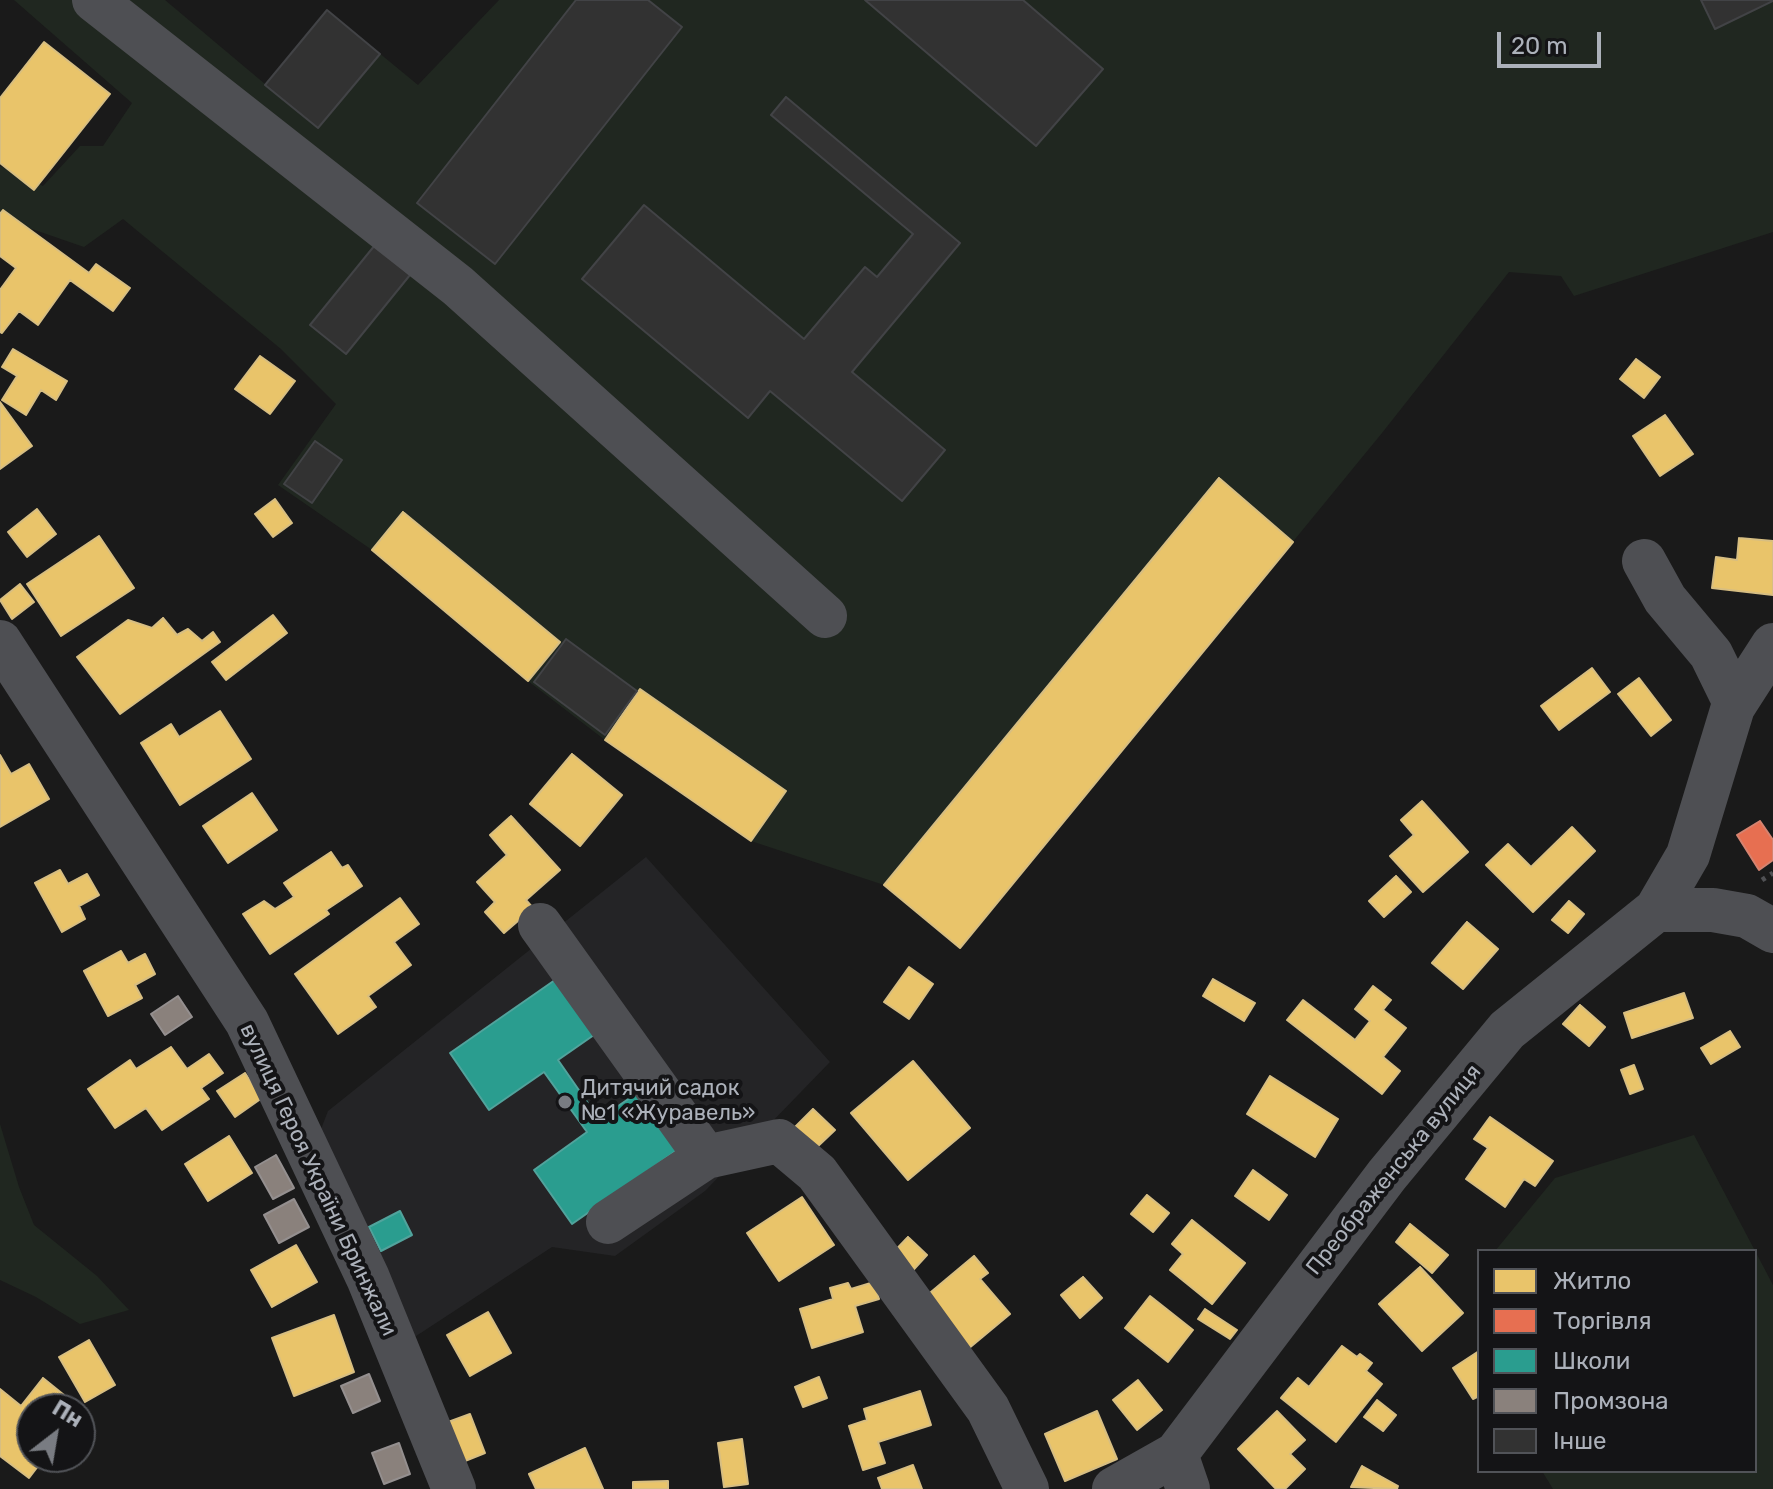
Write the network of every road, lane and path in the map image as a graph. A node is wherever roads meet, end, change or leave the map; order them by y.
1 (94, 0) edge
2 (1644, 561) dead end
3 (825, 616) dead end
4 (0, 642) edge
5 (1773, 645) edge
6 (1735, 703) junction
7 (1656, 910) junction
8 (540, 925) dead end
9 (1773, 931) edge
10 (726, 1153) junction
11 (608, 1222) dead end
12 (1182, 1471) edge
13 (454, 1489) edge
14 (1027, 1489) edge
15 (1114, 1489) edge

1 - 3 street
2 - 6 street
4 - 13 street, вулиця Героя України Бринжали
5 - 6 street
6 - 7 street
7 - 9 street
7 - 12 street, Преображенська вулиця
8 - 10 street
10 - 11 street
10 - 14 street
12 - 15 street, Преображенська вулиця

